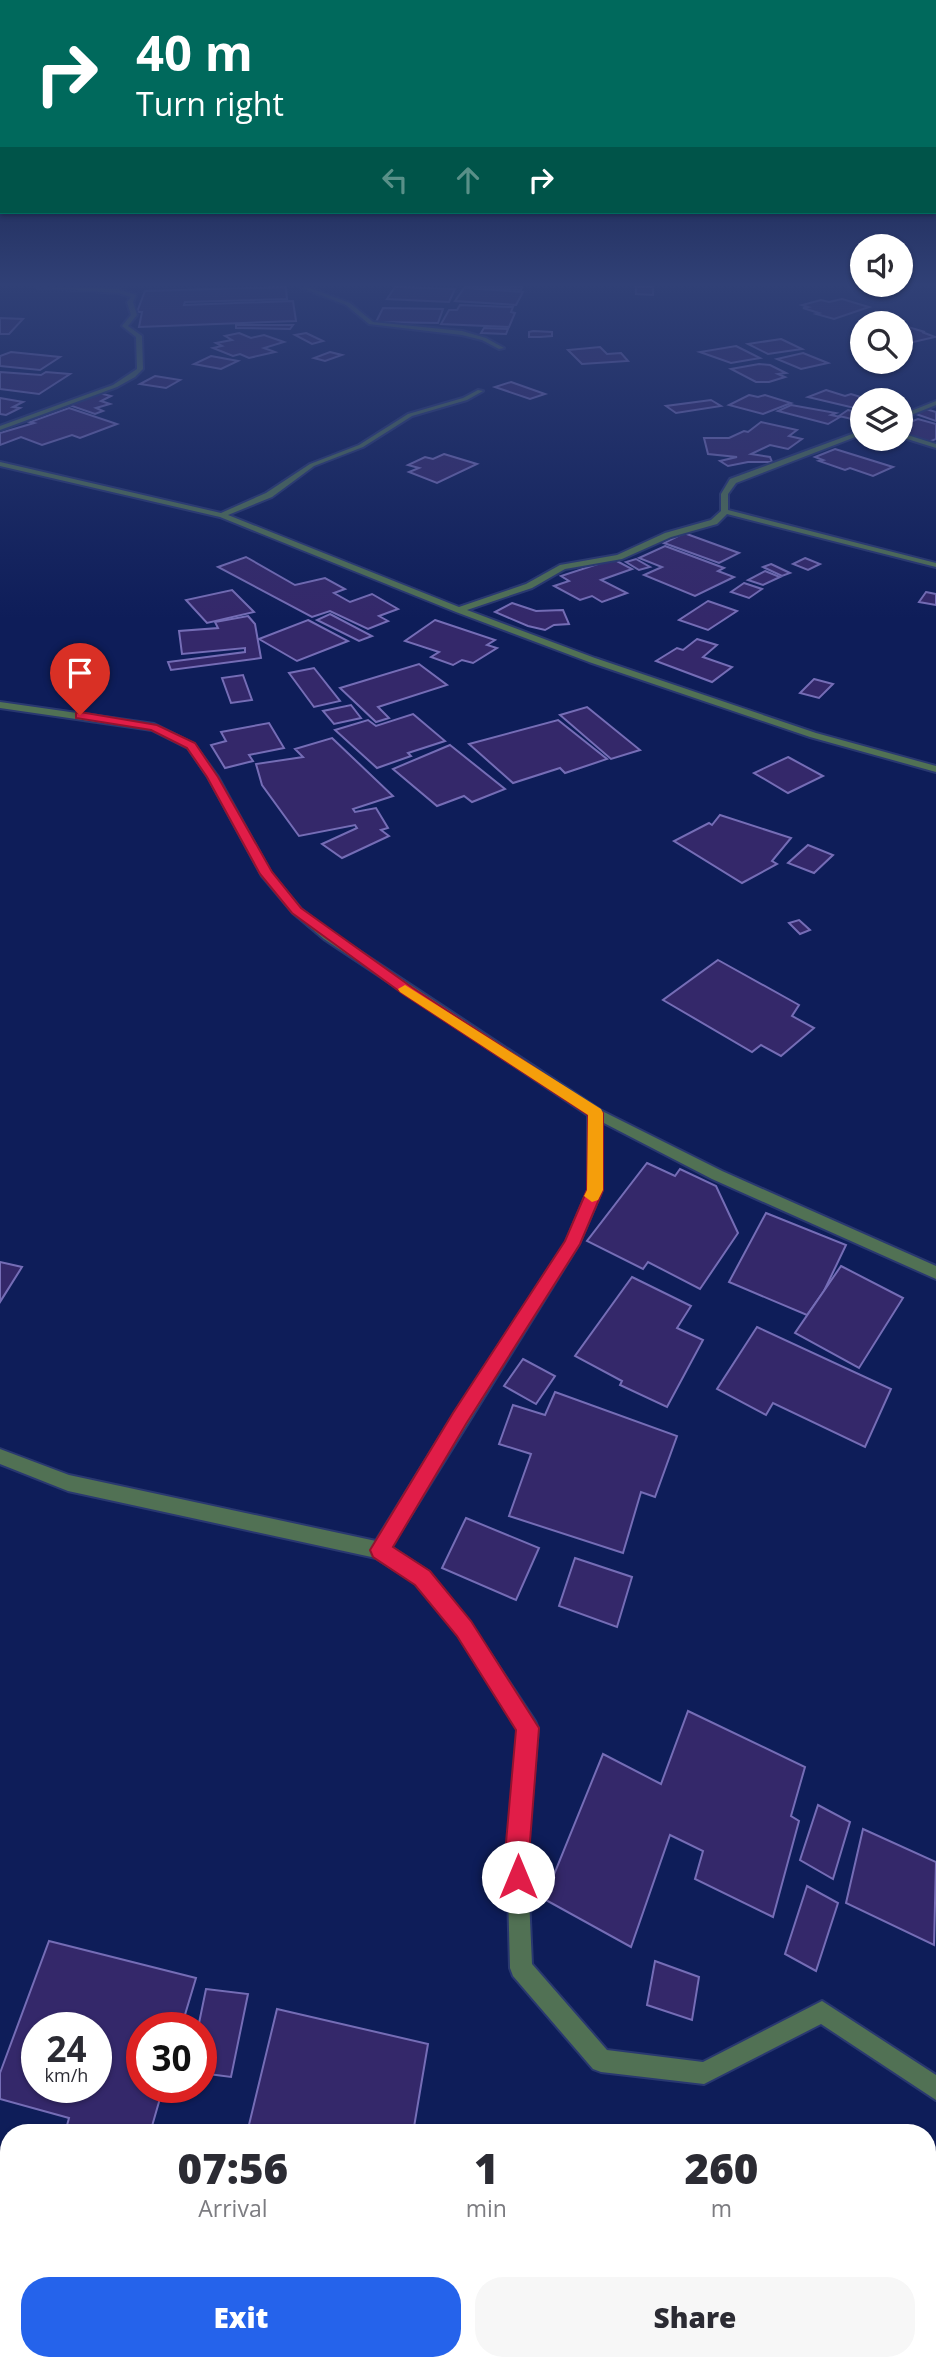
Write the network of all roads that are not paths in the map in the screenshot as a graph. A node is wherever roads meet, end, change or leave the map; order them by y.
1 (83, 398) edge
2 (468, 398) edge
3 (936, 403) edge
4 (913, 412) edge
5 (0, 428) edge
6 (850, 437) edge
7 (913, 439) edge
8 (936, 446) edge
9 (0, 464) edge
10 (725, 511) junction
11 (222, 515) junction
12 (936, 565) edge
13 (460, 610) junction
14 (2, 708) edge
15 (936, 769) edge
16 (595, 1113) junction
17 (936, 1273) edge
18 (0, 1456) edge
19 (380, 1550) junction
20 (936, 2089) edge

1 - 5 street
2 - 11 street
3 - 4 street
6 - 10 street
7 - 8 street
9 - 11 street
10 - 12 street
10 - 13 street
11 - 13 street
13 - 15 street
14 - 16 street
16 - 17 street
16 - 19 street
18 - 19 street
19 - 20 street

